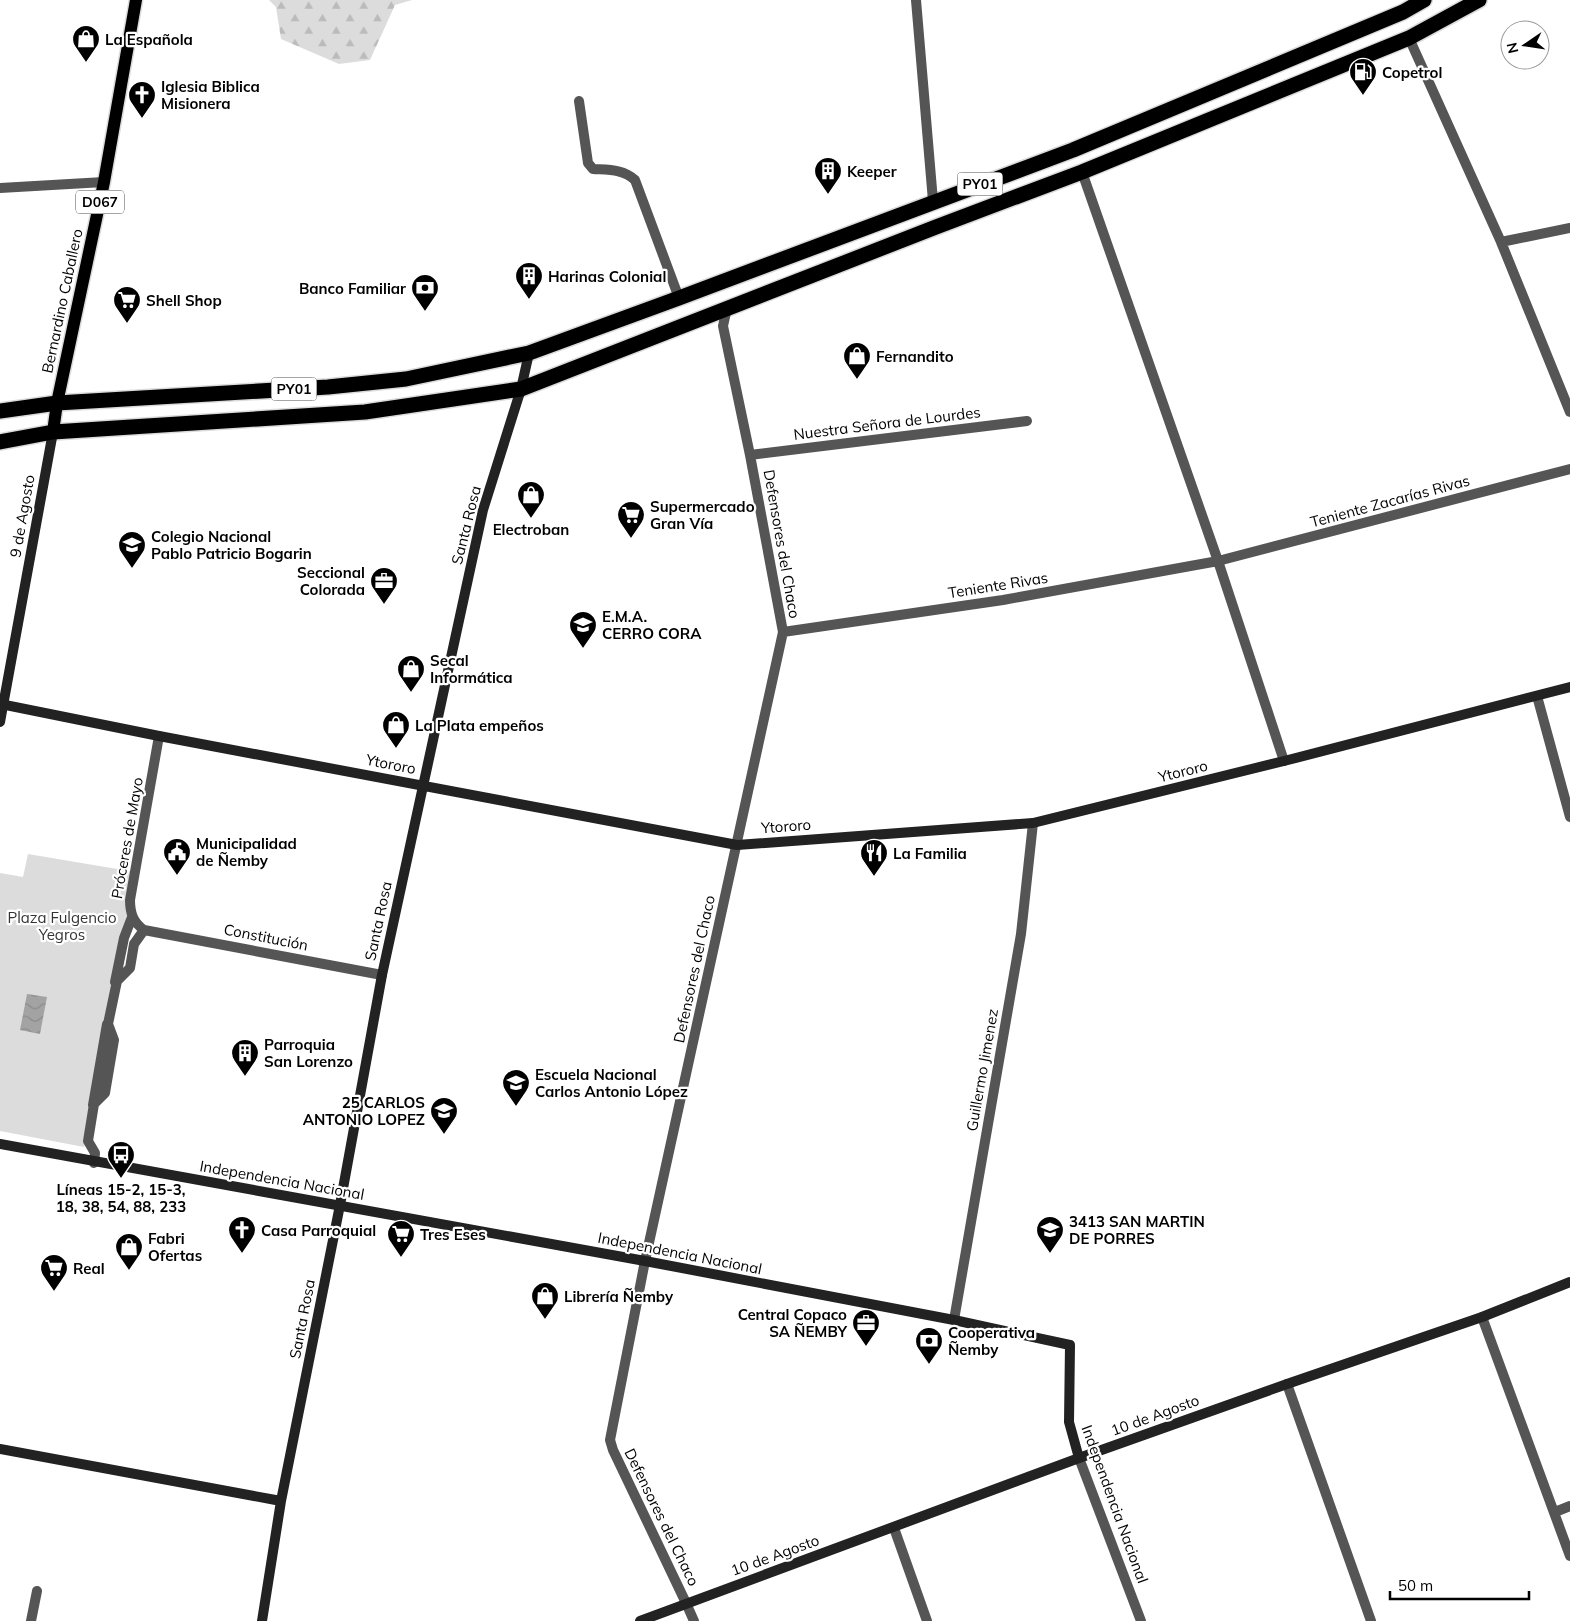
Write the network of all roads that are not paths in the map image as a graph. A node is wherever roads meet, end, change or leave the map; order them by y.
1 (136, 0) edge
2 (916, 0) edge
3 (1424, 0) edge
4 (1479, 0) edge
5 (1409, 38) junction
6 (579, 101) dead end
7 (1082, 172) junction
8 (104, 182) junction
9 (0, 188) edge
10 (934, 201) junction
11 (1570, 228) edge
12 (1501, 242) junction
13 (679, 298) junction
14 (727, 308) junction
15 (529, 353) junction
16 (521, 389) junction
17 (57, 403) junction
18 (0, 411) edge
19 (1570, 412) edge
20 (1027, 421) dead end
21 (53, 432) junction
22 (0, 442) edge
23 (750, 455) junction
24 (1570, 469) edge
25 (1218, 561) junction
26 (783, 632) junction
27 (1570, 687) edge
28 (1537, 696) junction
29 (2, 705) edge
30 (0, 722) edge
31 (160, 736) junction
32 (1284, 761) junction
33 (424, 786) junction
34 (1570, 817) edge
35 (1033, 823) junction
36 (737, 845) junction
37 (132, 917) junction
38 (144, 930) junction
39 (382, 975) junction
40 (0, 1144) edge
41 (89, 1162) junction
42 (340, 1206) junction
43 (645, 1262) junction
44 (1570, 1282) edge
45 (1482, 1317) junction
46 (954, 1320) junction
47 (1287, 1384) junction
48 (0, 1449) edge
49 (1079, 1458) junction
50 (281, 1501) junction
51 (1570, 1506) edge
52 (1555, 1512) junction
53 (894, 1528) junction
54 (1570, 1556) edge
55 (37, 1591) dead end
56 (686, 1602) junction
57 (31, 1621) edge
58 (262, 1621) edge
59 (640, 1621) edge
60 (694, 1621) edge
61 (927, 1621) edge
62 (1141, 1621) edge
63 (1371, 1621) edge

1 - 8 main road, Bernardino Caballero / D067
2 - 10 street
3 - 10 highway, PY01
4 - 5 highway, PY01
5 - 7 highway, PY01
5 - 12 street
6 - 13 street
7 - 14 highway, PY01
7 - 25 street
8 - 9 street
8 - 17 main road, Bernardino Caballero / D067
10 - 13 highway, PY01
11 - 12 street
12 - 19 street
13 - 15 highway, PY01
14 - 16 highway, PY01
14 - 23 street, Defensores del Chaco
15 - 16 street, Santa Rosa
15 - 17 highway, PY01
16 - 21 highway, PY01
16 - 33 street, Santa Rosa
17 - 18 highway, PY01
17 - 21 main road, Bernardino Caballero / D067
20 - 23 street, Nuestra Señora de Lourdes
21 - 22 highway, PY01
21 - 29 street, 9 de Agosto / D067
23 - 26 street, Defensores del Chaco
24 - 25 street, Teniente Zacarías Rivas
25 - 26 street, Teniente Rivas
25 - 32 street
26 - 36 street, Defensores del Chaco
27 - 28 street, Ytororo
28 - 32 street, Ytororo
28 - 34 street
29 - 30 street, 9 de Agosto / D067
29 - 31 street, Ytororo
31 - 33 street, Ytororo
31 - 37 street, Próceres de Mayo
32 - 35 street, Ytororo
33 - 36 street, Ytororo
33 - 39 street, Santa Rosa
35 - 36 street, Ytororo
35 - 46 street, Guillermo Jimenez
36 - 43 street, Defensores del Chaco
37 - 38 street, Próceres de Mayo
37 - 41 street
38 - 39 street, Constitución
38 - 41 street
39 - 42 street, Santa Rosa
40 - 41 street, Independencia Nacional
41 - 42 street, Independencia Nacional
42 - 43 street, Independencia Nacional
42 - 50 street, Santa Rosa
43 - 46 street, Independencia Nacional
43 - 56 street, Defensores del Chaco
44 - 45 street, 10 de Agosto
45 - 47 street, 10 de Agosto
45 - 52 street
46 - 49 street, Independencia Nacional
47 - 49 street, 10 de Agosto
47 - 63 street
48 - 50 street
49 - 53 street, 10 de Agosto
49 - 62 street, Independencia Nacional
50 - 58 street, Santa Rosa
51 - 52 street
52 - 54 street
53 - 56 street, 10 de Agosto
53 - 61 street
55 - 57 street
56 - 59 street, 10 de Agosto
56 - 60 street, Defensores del Chaco

